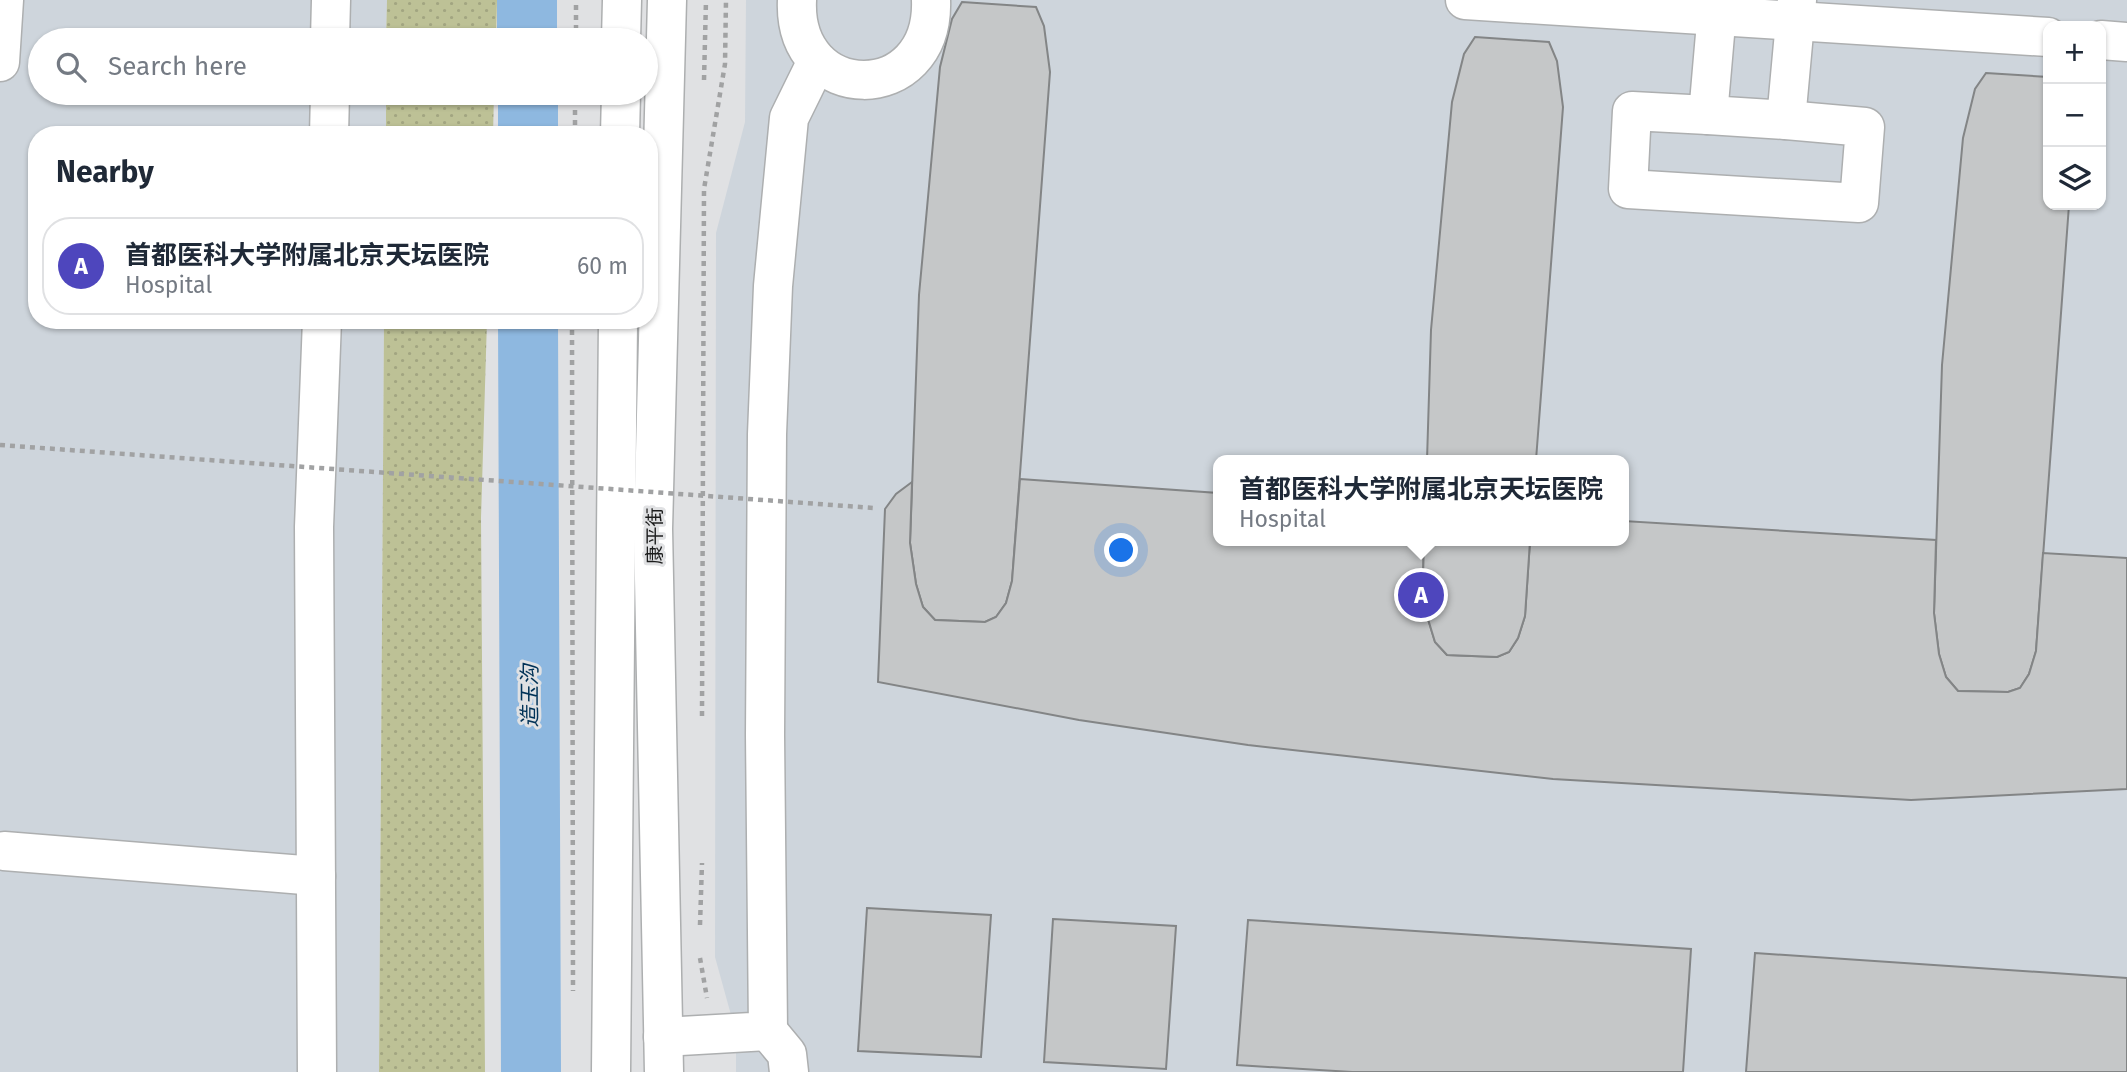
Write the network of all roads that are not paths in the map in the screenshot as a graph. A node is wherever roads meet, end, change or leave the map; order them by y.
1 (4, 0) edge
2 (331, 0) edge
3 (622, 0) edge
4 (667, 0) edge
5 (797, 0) edge
6 (931, 0) edge
7 (1465, 0) edge
8 (1718, 8) edge
9 (1796, 10) edge
10 (330, 28) edge
11 (621, 28) edge
12 (2043, 36) edge
13 (2106, 40) edge
14 (2127, 42) edge
15 (817, 61) junction
16 (0, 62) edge
17 (330, 105) edge
18 (621, 105) edge
19 (1709, 115) junction
20 (1786, 120) junction
21 (329, 126) edge
22 (620, 126) edge
23 (322, 329) edge
24 (618, 329) edge
25 (1, 848) edge
26 (316, 876) junction
27 (768, 1031) junction
28 (664, 1054) edge
29 (317, 1072) edge
30 (611, 1072) edge
31 (789, 1072) edge

1 - 16 street
2 - 10 street
3 - 11 street
4 - 28 street, 康平街
5 - 15 street
6 - 15 street
7 - 8 street
8 - 9 street
8 - 19 street
9 - 12 street
9 - 20 street
13 - 14 street
15 - 27 street
17 - 21 street
18 - 22 street
19 - 20 street
19 - 20 street
23 - 26 street
24 - 30 street, 康平街
25 - 26 street
26 - 29 street
27 - 28 street
27 - 31 street

